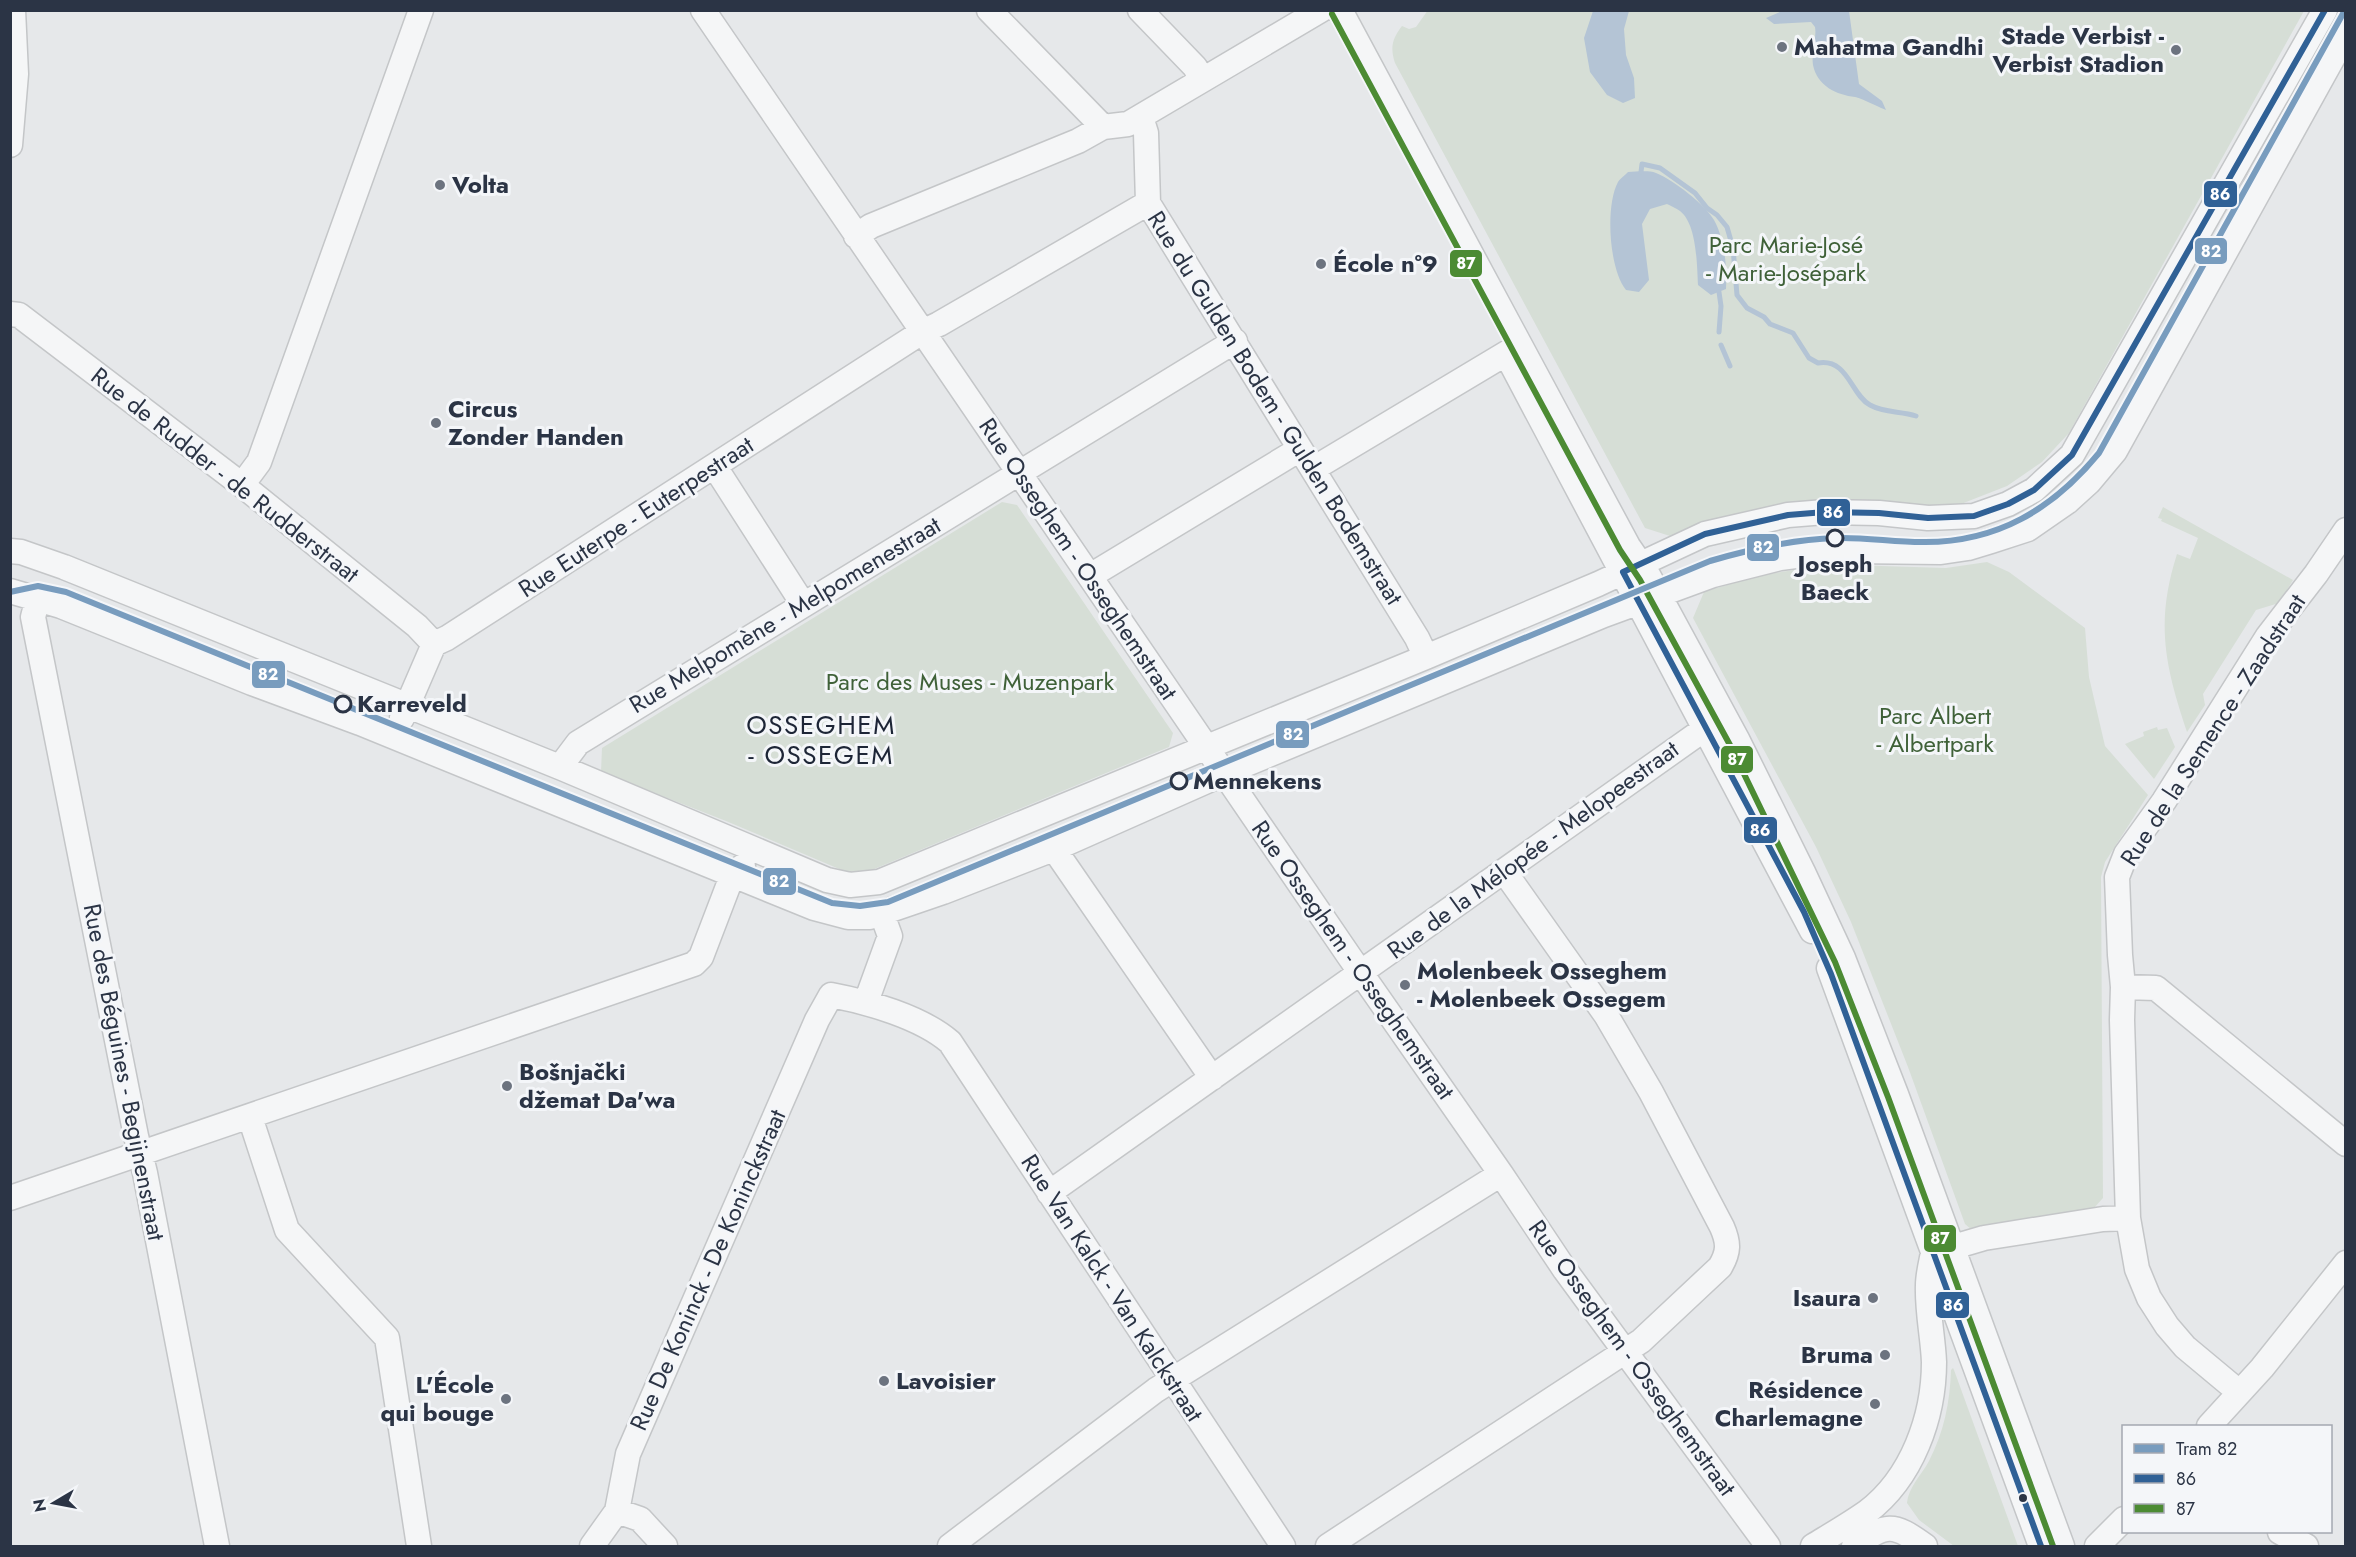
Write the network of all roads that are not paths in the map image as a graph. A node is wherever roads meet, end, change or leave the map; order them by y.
1 (13, 10) edge
2 (421, 10) edge
3 (989, 10) edge
4 (1140, 10) edge
5 (1322, 10) edge
6 (1340, 10) edge
7 (2325, 10) edge
8 (704, 11) edge
9 (2346, 34) edge
10 (1202, 80) junction
11 (12, 112) edge
12 (1141, 117) junction
13 (1103, 127) junction
14 (10, 145) edge
15 (1148, 203) junction
16 (856, 236) junction
17 (10, 314) edge
18 (922, 332) junction
19 (1235, 341) junction
20 (1512, 349) junction
21 (1300, 449) junction
22 (715, 467) junction
23 (1313, 469) junction
24 (1019, 473) junction
25 (242, 485) junction
26 (2346, 530) edge
27 (10, 551) edge
28 (1631, 568) junction
29 (1090, 576) junction
30 (10, 591) edge
31 (38, 598) junction
32 (1648, 598) junction
33 (803, 604) junction
34 (434, 644) junction
35 (1426, 657) junction
36 (407, 705) junction
37 (1715, 721) junction
38 (394, 737) junction
39 (1207, 747) junction
40 (562, 768) junction
41 (1225, 773) junction
42 (1056, 848) junction
43 (760, 850) junction
44 (1504, 871) junction
45 (732, 876) junction
46 (850, 885) junction
47 (876, 916) junction
48 (1361, 973) junction
49 (2123, 987) junction
50 (866, 1002) junction
51 (1212, 1078) junction
52 (250, 1117) junction
53 (2346, 1144) edge
54 (140, 1154) junction
55 (1502, 1174) junction
56 (1049, 1193) junction
57 (10, 1198) edge
58 (2128, 1218) junction
59 (1942, 1250) junction
60 (2346, 1263) edge
61 (1625, 1353) junction
62 (1172, 1380) junction
63 (2239, 1392) junction
64 (2210, 1425) edge
65 (1890, 1489) junction
66 (617, 1511) junction
67 (2122, 1521) edge
68 (1903, 1531) junction
69 (2282, 1533) edge
70 (217, 1546) edge
71 (419, 1546) edge
72 (592, 1546) edge
73 (665, 1546) edge
74 (950, 1546) edge
75 (1283, 1546) edge
76 (1328, 1546) edge
77 (1768, 1546) edge
78 (1813, 1546) edge
79 (1854, 1546) edge
80 (1925, 1546) edge
81 (2041, 1546) edge
82 (2062, 1546) edge
83 (2097, 1546) edge
84 (2306, 1546) edge

1 - 11 street
2 - 25 street
3 - 13 street
4 - 10 street
5 - 10 street
5 - 20 street
6 - 20 street
7 - 28 street
8 - 16 street, Rue Osseghem - Osseghemstraat
9 - 32 street
10 - 12 street
11 - 14 street
12 - 13 street
12 - 15 street, Rue du Gulden Bodem - Gulden Bodemstraat
13 - 16 street
15 - 18 street, Rue Euterpe - Euterpestraat
15 - 19 street, Rue du Gulden Bodem - Gulden Bodemstraat
16 - 18 street, Rue Osseghem - Osseghemstraat
17 - 25 street, Rue de Rudder - de Rudderstraat
18 - 22 street, Rue Euterpe - Euterpestraat
18 - 24 street, Rue Osseghem - Osseghemstraat
19 - 21 street, Rue du Gulden Bodem - Gulden Bodemstraat
19 - 24 street, Rue Melpomène - Melpomenestraat
20 - 23 street
20 - 28 street
21 - 23 street, Rue du Gulden Bodem - Gulden Bodemstraat
21 - 29 street
22 - 33 street
22 - 34 street, Rue Euterpe - Euterpestraat
23 - 35 street, Rue du Gulden Bodem - Gulden Bodemstraat
24 - 29 street, Rue Osseghem - Osseghemstraat
24 - 33 street, Rue Melpomène - Melpomenestraat
25 - 34 street, Rue de Rudder - de Rudderstraat
26 - 49 street, Rue de la Semence - Zaadstraat
27 - 36 street
28 - 32 street
28 - 35 street
29 - 39 street, Rue Osseghem - Osseghemstraat
30 - 31 street
31 - 38 street
31 - 54 street, Rue des Béguines - Begijnenstraat
32 - 37 street
32 - 41 street
33 - 40 street, Rue Melpomène - Melpomenestraat
34 - 36 street
35 - 39 street
36 - 38 street
36 - 40 street
37 - 44 street, Rue de la Mélopée - Melopeestraat
37 - 59 street
38 - 45 street
39 - 41 street, Rue Osseghem - Osseghemstraat
39 - 46 street
40 - 43 street
41 - 42 street
41 - 48 street, Rue Osseghem - Osseghemstraat
42 - 47 street
42 - 51 street
43 - 45 street
43 - 46 street
44 - 48 street, Rue de la Mélopée - Melopeestraat
44 - 61 street
45 - 47 street
45 - 52 street
46 - 47 street
47 - 50 street
48 - 51 street, Rue de la Mélopée - Melopeestraat
48 - 55 street, Rue Osseghem - Osseghemstraat
49 - 53 street
49 - 58 street, Rue de la Semence - Zaadstraat
50 - 56 street, Rue Van Kalck - Van Kalckstraat
50 - 66 street, Rue De Koninck - De Koninckstraat
51 - 56 street, Rue de la Mélopée - Melopeestraat
52 - 54 street
52 - 71 street
54 - 57 street
54 - 70 street, Rue des Béguines - Begijnenstraat
55 - 61 street, Rue Osseghem - Osseghemstraat
55 - 62 street
56 - 62 street, Rue Van Kalck - Van Kalckstraat
58 - 59 street
58 - 63 street, Rue de la Semence - Zaadstraat
59 - 65 street
59 - 81 street
59 - 82 street
60 - 63 street
61 - 76 street
61 - 77 street, Rue Osseghem - Osseghemstraat
62 - 74 street
62 - 75 street, Rue Van Kalck - Van Kalckstraat
63 - 64 street
65 - 68 street
65 - 78 street
66 - 72 street, Rue De Koninck - De Koninckstraat
66 - 73 street
67 - 83 street
68 - 79 street
68 - 80 street
69 - 84 street

